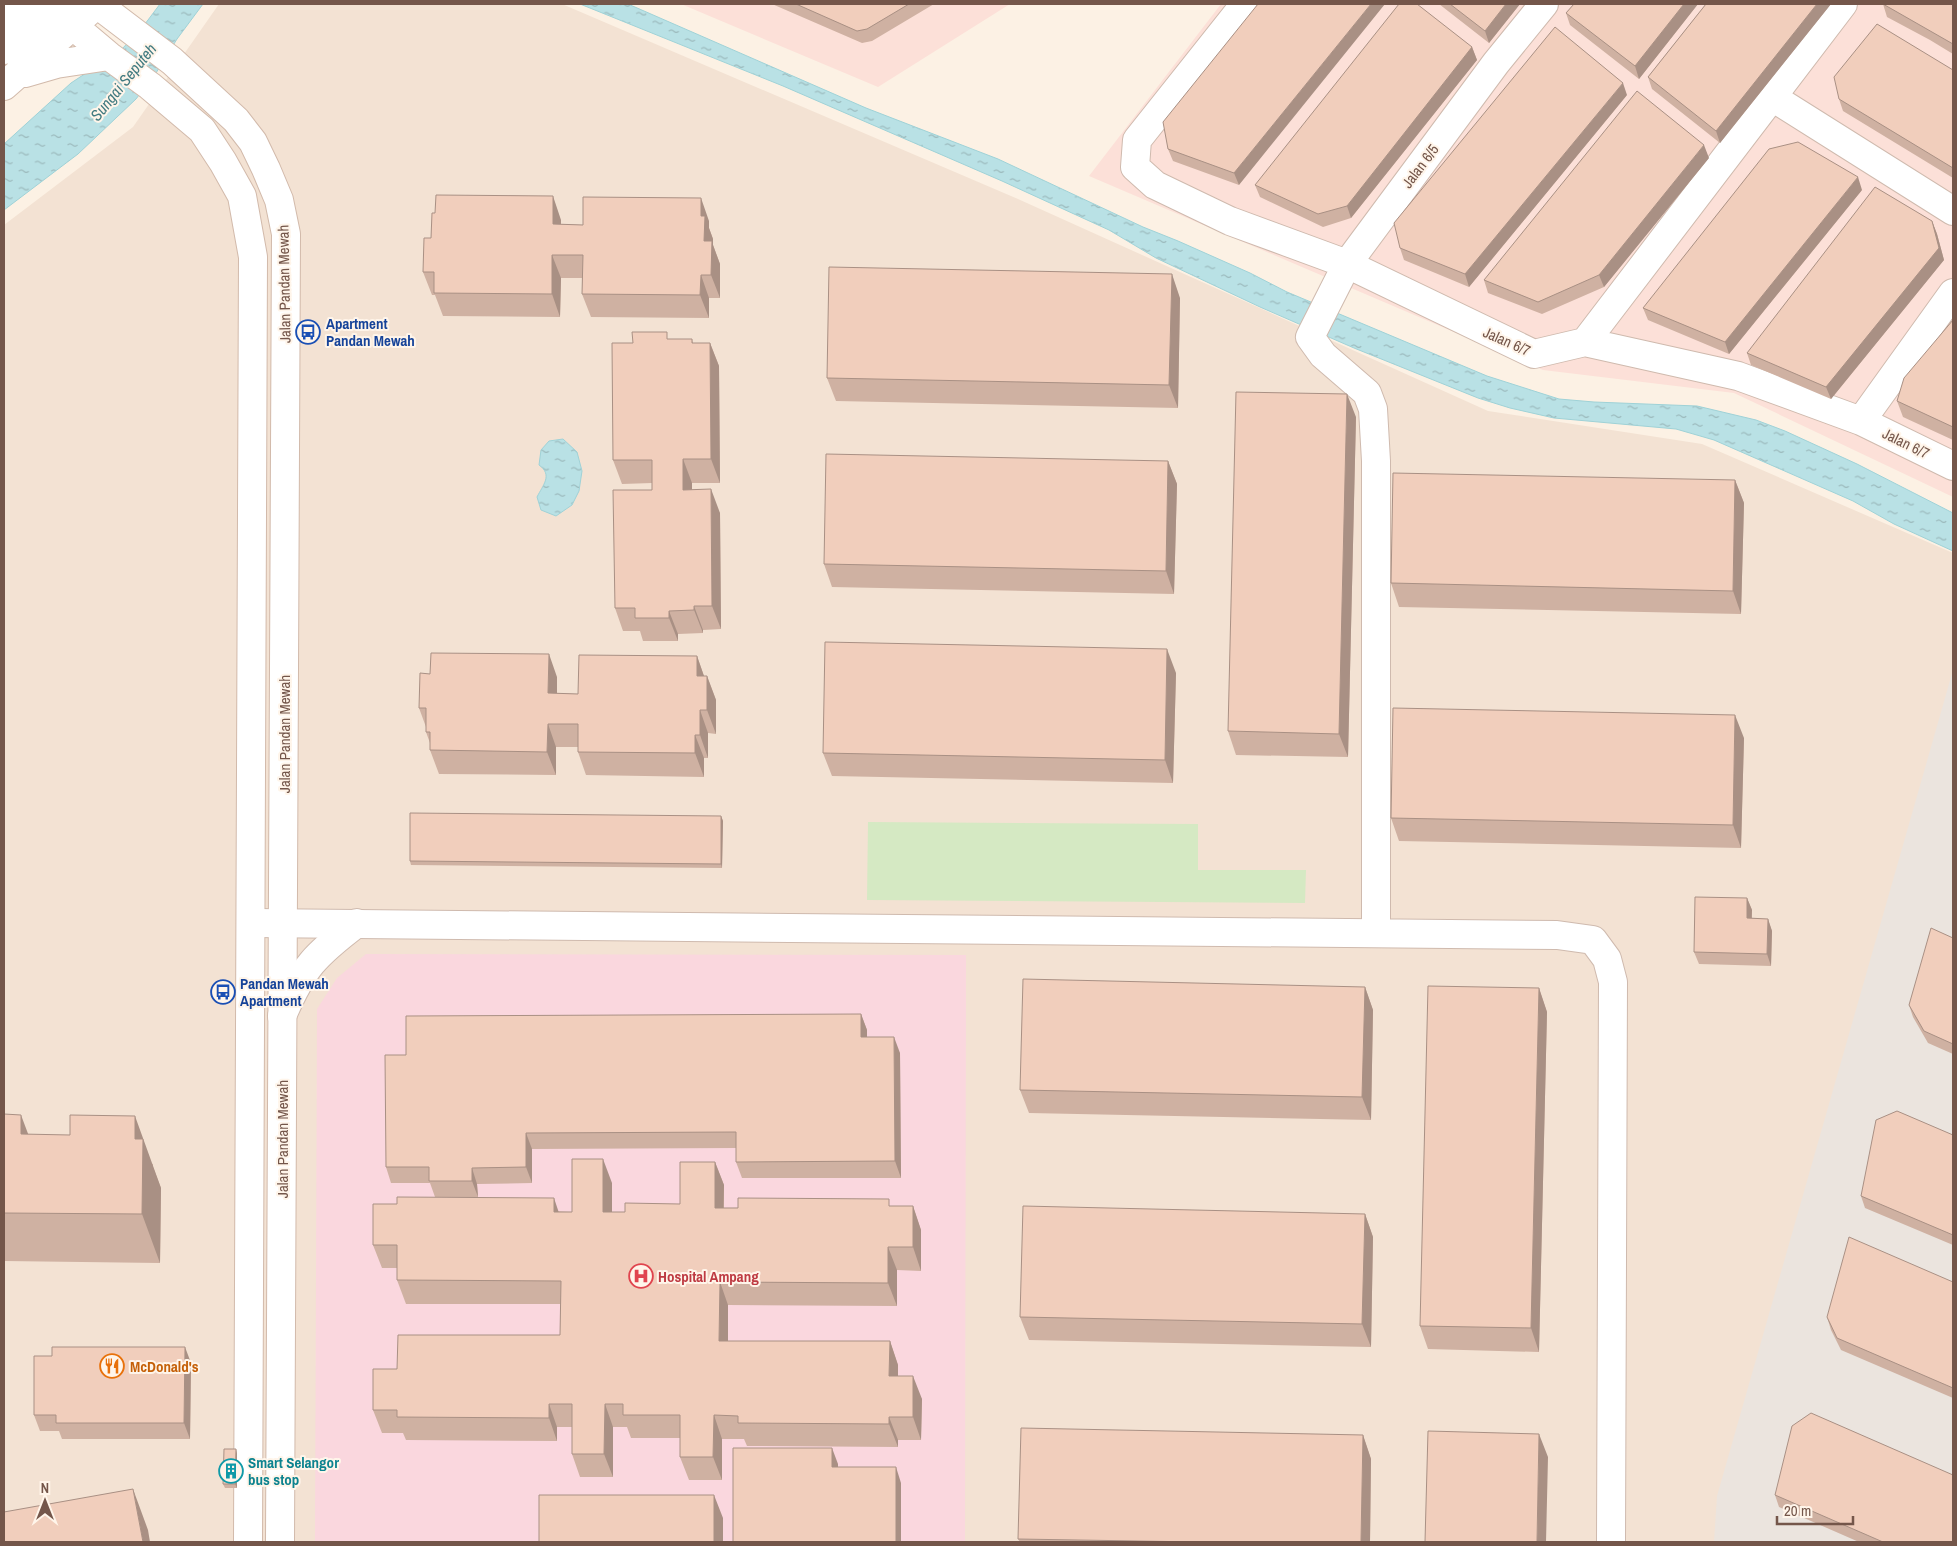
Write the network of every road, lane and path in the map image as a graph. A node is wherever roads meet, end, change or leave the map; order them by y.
1 (20, 4) edge
2 (56, 4) edge
3 (96, 4) edge
4 (1245, 4) edge
5 (1544, 4) edge
6 (1843, 4) edge
7 (67, 15) edge
8 (4, 18) edge
9 (127, 20) edge
10 (4, 50) edge
11 (109, 56) junction
12 (10, 81) edge
13 (1772, 96) junction
14 (1953, 211) edge
15 (1347, 264) junction
16 (1953, 293) edge
17 (1585, 342) junction
18 (1861, 421) junction
19 (1953, 466) edge
20 (251, 923) junction
21 (357, 923) junction
22 (282, 924) junction
23 (1376, 933) junction
24 (282, 1016) junction
25 (248, 1542) edge
26 (280, 1542) edge
27 (1611, 1542) edge

1 - 8 street
2 - 10 street
3 - 7 street
3 - 9 street, Jalan Pandan Mewah
4 - 15 street, Jalan 6/7
5 - 15 street, Jalan 6/5
6 - 13 street
7 - 11 street, Jalan Pandan Mewah
7 - 12 street
9 - 22 street, Jalan Pandan Mewah
11 - 12 street
11 - 20 street, Jalan Pandan Mewah
13 - 14 street
13 - 17 street
15 - 17 street, Jalan 6/7
15 - 23 street, Jalan 6/5
16 - 18 street
17 - 18 street, Jalan 6/7
18 - 19 street, Jalan 6/7
20 - 22 street
20 - 25 street, Jalan Pandan Mewah
21 - 22 street
21 - 23 street
21 - 24 street
22 - 24 street, Jalan Pandan Mewah
23 - 27 street
24 - 26 street, Jalan Pandan Mewah

